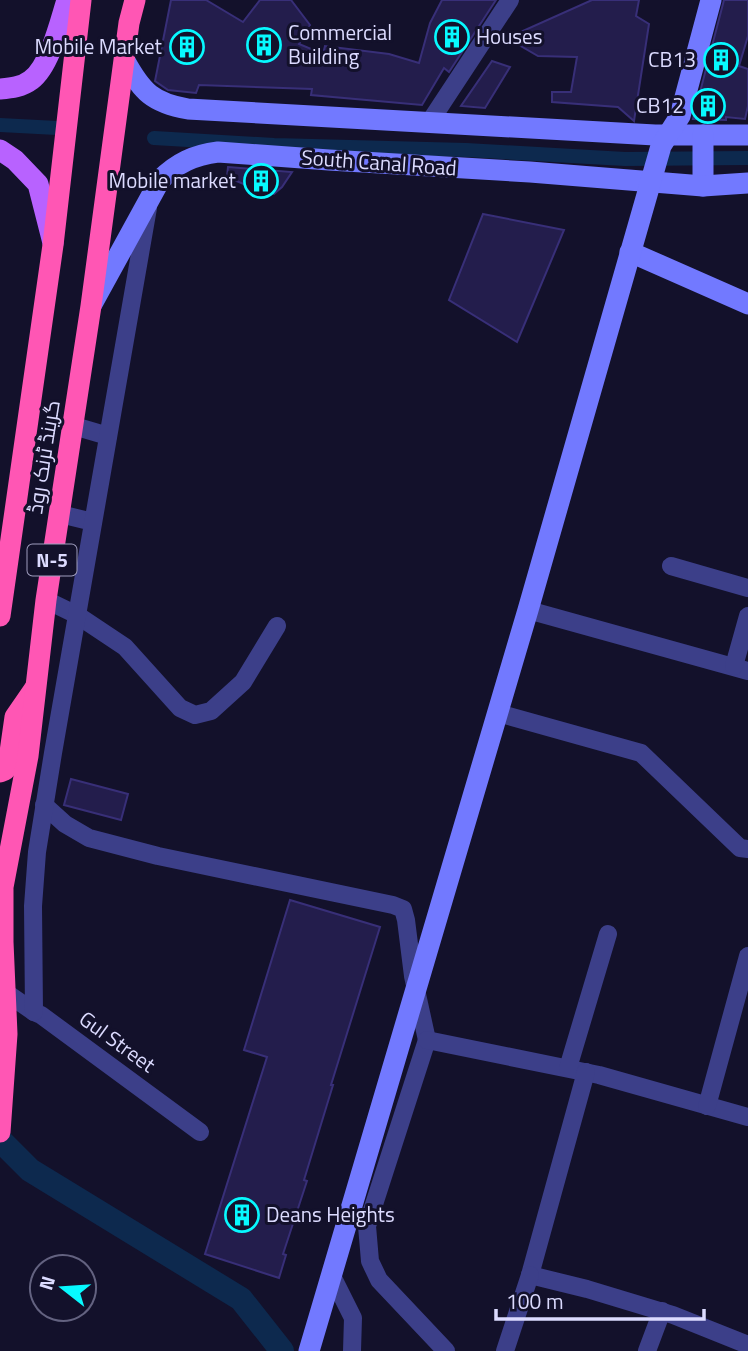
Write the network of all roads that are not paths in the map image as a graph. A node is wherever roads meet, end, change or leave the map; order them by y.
1 (67, 0) edge
2 (81, 0) edge
3 (135, 0) edge
4 (510, 0) edge
5 (711, 0) edge
6 (130, 70) junction
7 (0, 89) edge
8 (429, 124) junction
9 (748, 135) edge
10 (703, 137) junction
11 (664, 141) junction
12 (0, 150) edge
13 (651, 181) junction
14 (748, 183) edge
15 (704, 185) junction
16 (150, 197) junction
17 (53, 245) junction
18 (630, 251) junction
19 (748, 304) edge
20 (91, 306) junction
21 (74, 426) junction
22 (108, 436) junction
23 (60, 514) junction
24 (93, 522) junction
25 (671, 566) dead end
26 (4, 567) edge
27 (748, 588) edge
28 (46, 600) junction
29 (528, 610) junction
30 (77, 615) junction
31 (748, 615) edge
32 (0, 617) edge
33 (278, 626) dead end
34 (741, 668) edge
35 (36, 687) junction
36 (498, 713) junction
37 (53, 753) junction
38 (0, 772) edge
39 (44, 805) junction
40 (748, 849) edge
41 (608, 934) dead end
42 (748, 957) edge
43 (5, 992) junction
44 (416, 994) junction
45 (34, 1012) junction
46 (427, 1040) junction
47 (577, 1070) junction
48 (707, 1106) junction
49 (748, 1117) edge
50 (0, 1132) edge
51 (200, 1132) dead end
52 (530, 1275) junction
53 (329, 1282) junction
54 (662, 1311) junction
55 (748, 1345) edge
56 (309, 1351) edge
57 (352, 1351) edge
58 (446, 1351) edge
59 (505, 1351) edge
60 (647, 1351) edge

1 - 7 main road
2 - 17 highway, گرینڈ ٹرنک روڈ / N-5
3 - 6 highway, گرینڈ ٹرنک روڈ / N-5
4 - 8 street
5 - 11 street
6 - 8 street
6 - 20 highway, گرینڈ ٹرنک روڈ / N-5
8 - 11 street
9 - 10 street
10 - 11 street
10 - 15 street
11 - 13 street
12 - 17 main road
13 - 15 street, South Canal Road
13 - 16 street, South Canal Road
13 - 18 street
14 - 15 street, South Canal Road
16 - 20 street, South Canal Road
16 - 22 street
17 - 26 highway, گرینڈ ٹرنک روڈ / N-5
18 - 19 street
18 - 29 street
20 - 21 highway, گرینڈ ٹرنک روڈ / N-5
21 - 22 street
21 - 23 highway, گرینڈ ٹرنک روڈ / N-5
22 - 24 street
23 - 24 street
23 - 28 highway, گرینڈ ٹرنک روڈ / N-5
24 - 30 street
25 - 27 street
26 - 32 highway, گرینڈ ٹرنک روڈ / N-5
28 - 30 street
28 - 35 highway, گرینڈ ٹرنک روڈ / N-5
29 - 34 street
29 - 36 street
30 - 33 street
30 - 37 street
31 - 34 street
35 - 37 street
35 - 38 highway
35 - 43 highway, گرینڈ ٹرنک روڈ / N-5
36 - 40 street
36 - 44 street
37 - 39 street
39 - 44 street
39 - 45 street
41 - 47 street
42 - 48 street
43 - 45 street, Gul Street
43 - 50 highway, گرینڈ ٹرنک روڈ / N-5
44 - 46 street
44 - 53 street
45 - 51 street, Gul Street
46 - 47 street
46 - 58 street
47 - 48 street
47 - 52 street
48 - 49 street
52 - 54 street
52 - 59 street
53 - 56 street
53 - 57 street
54 - 55 street
54 - 60 street

